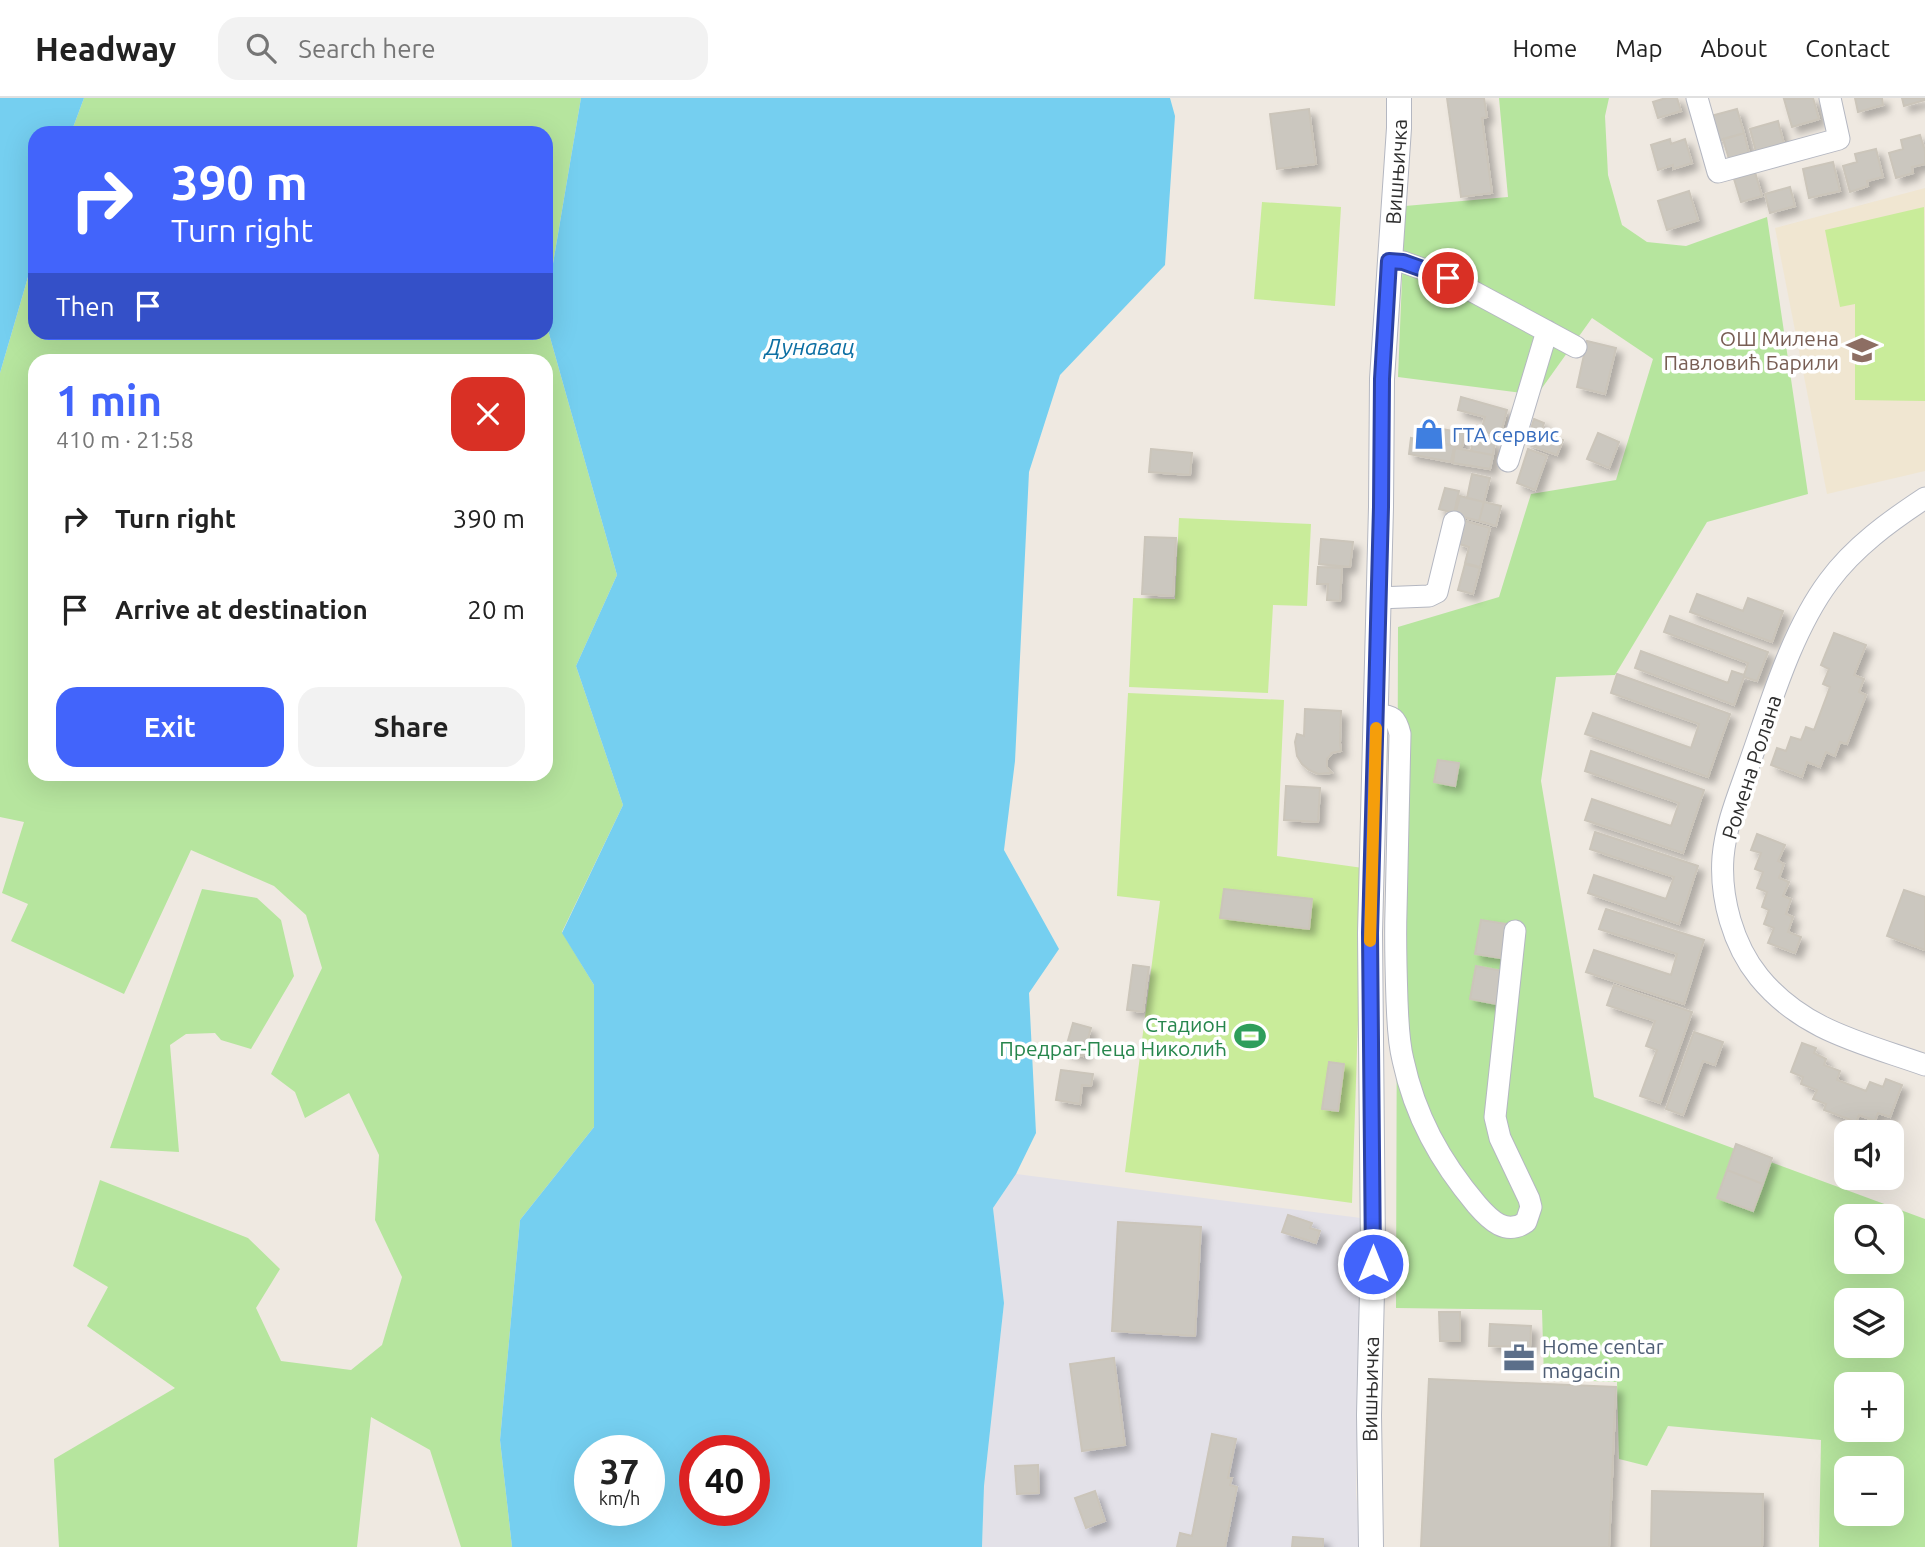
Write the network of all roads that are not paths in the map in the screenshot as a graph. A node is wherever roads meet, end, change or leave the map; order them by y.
1 (1399, 98) edge
2 (1697, 98) edge
3 (1830, 98) edge
4 (1389, 261) junction
5 (1547, 331) junction
6 (1576, 347) dead end
7 (1508, 461) dead end
8 (1925, 498) edge
9 (1454, 522) dead end
10 (1378, 597) junction
11 (1376, 714) junction
12 (1515, 931) dead end
13 (1925, 1065) edge
14 (1371, 1547) edge

1 - 4 street, Вишњичка
2 - 3 street
4 - 5 street
4 - 10 street, Вишњичка
5 - 6 street
5 - 7 street
8 - 13 street, Ромена Ролана
9 - 10 street
10 - 11 street, Вишњичка
11 - 12 street
11 - 14 street, Вишњичка

